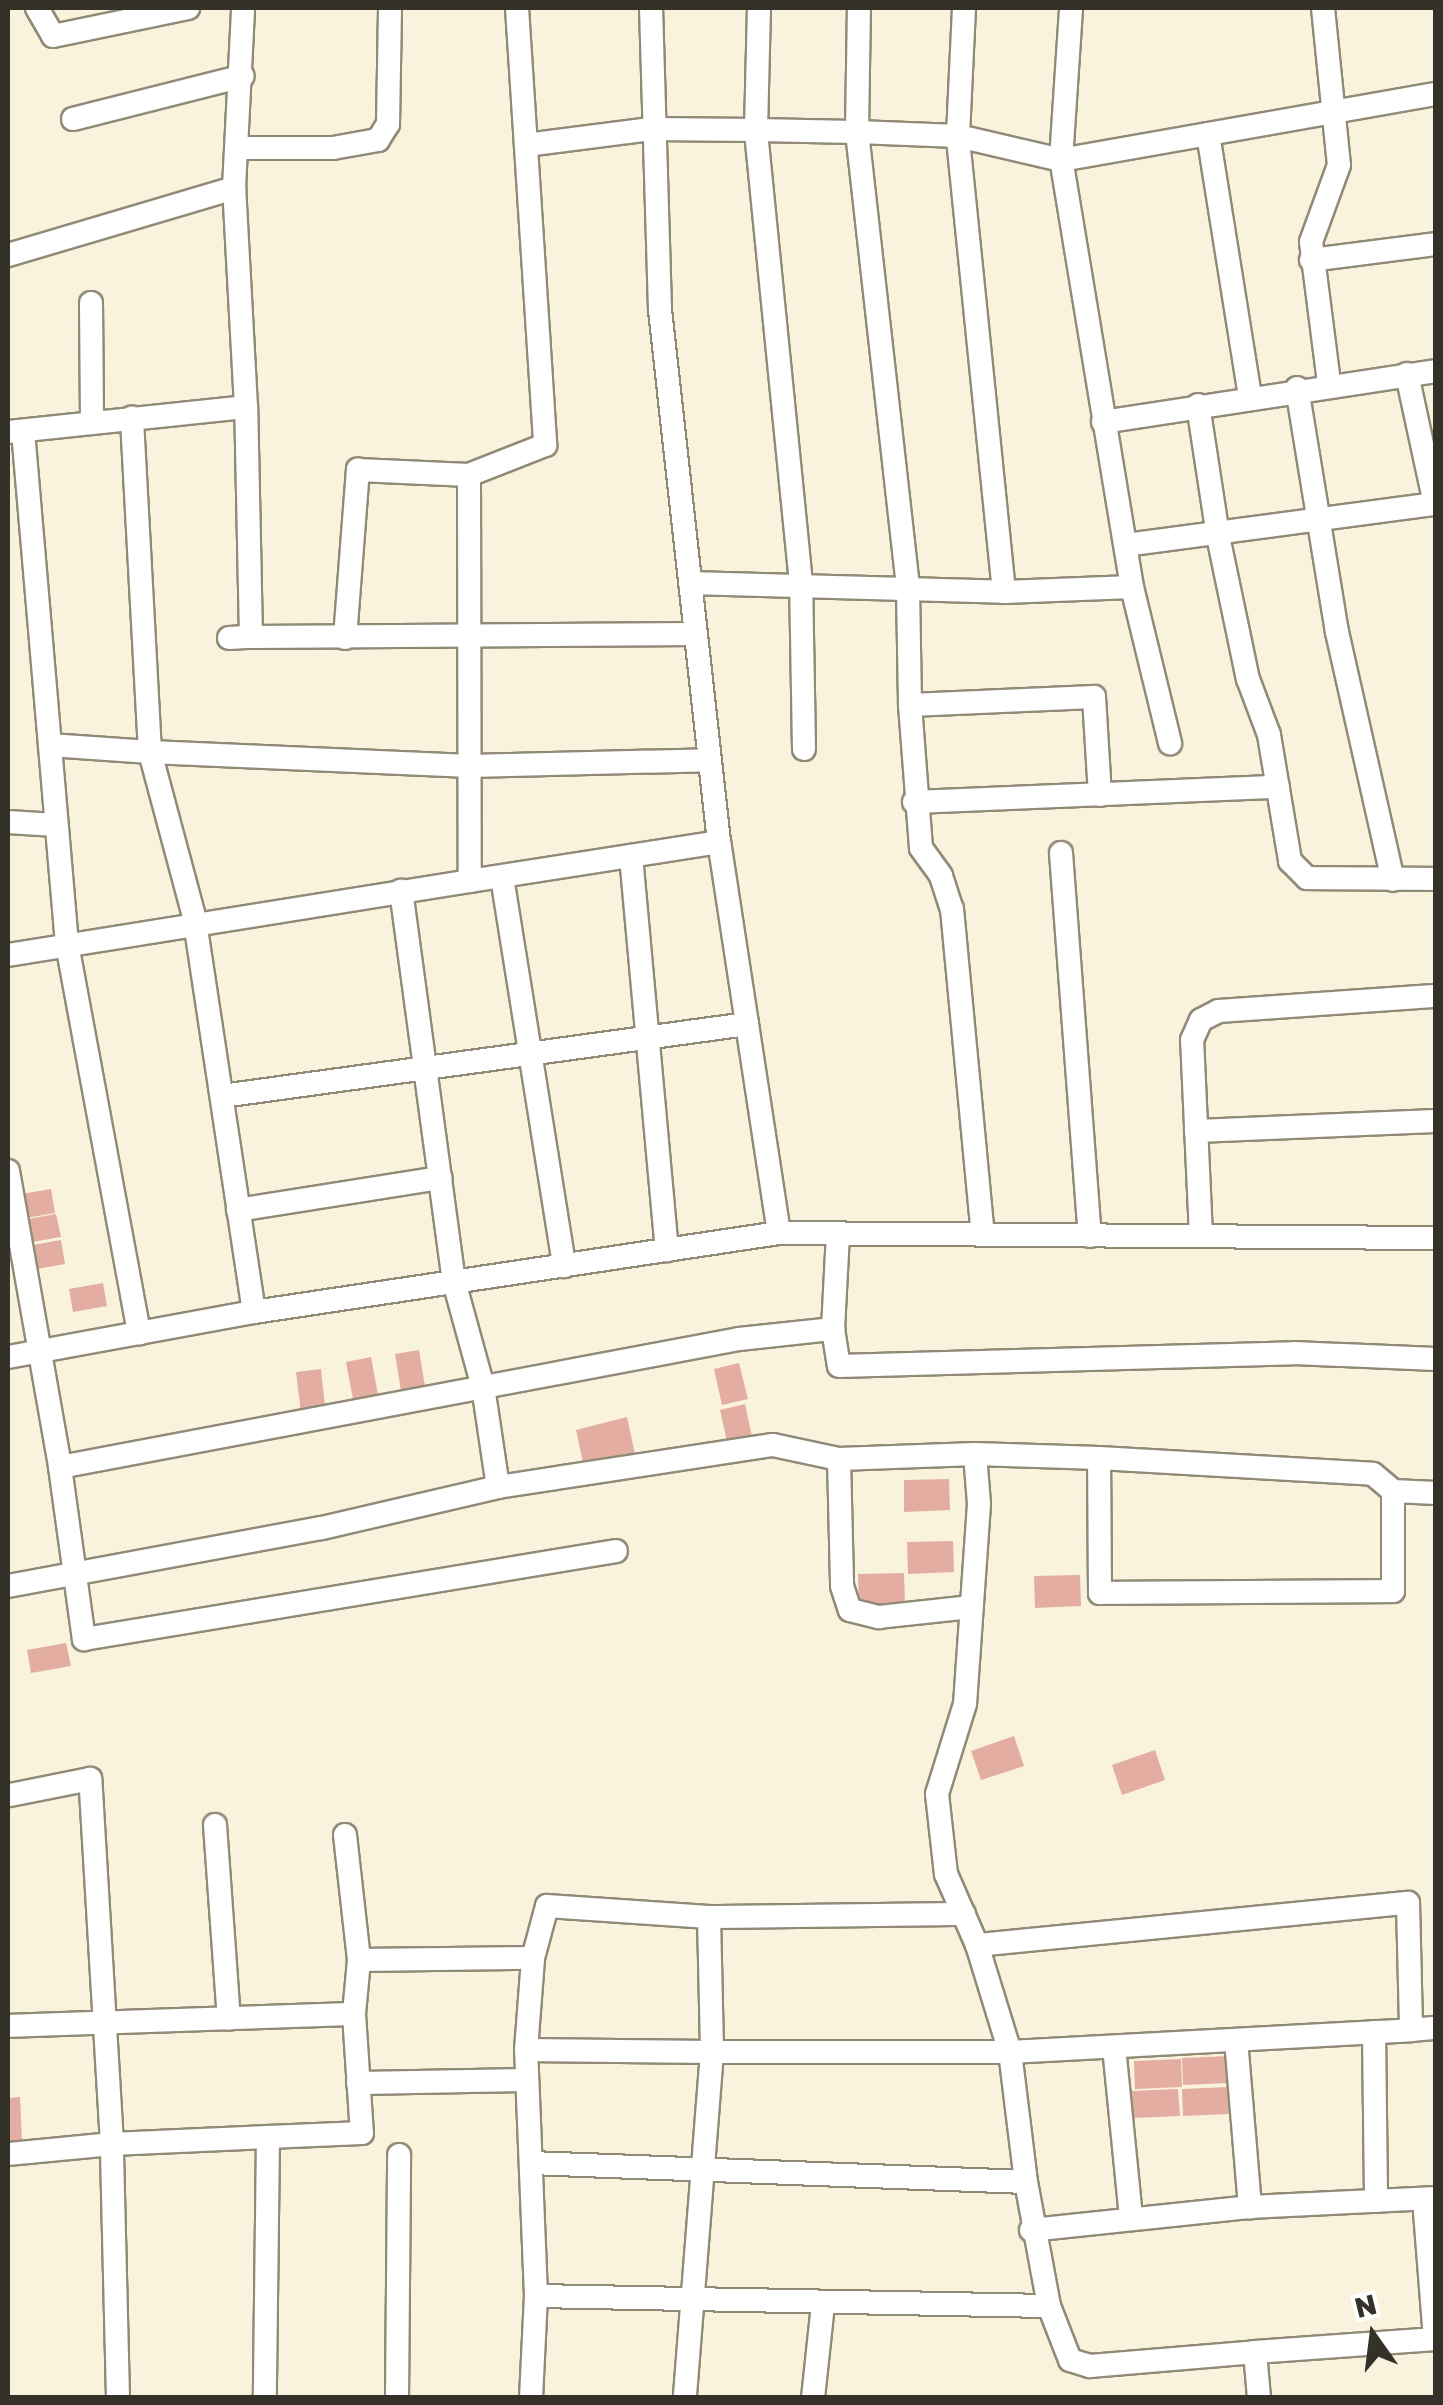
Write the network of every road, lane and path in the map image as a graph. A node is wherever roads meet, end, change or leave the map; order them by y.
1 (37, 8) edge
2 (188, 8) edge
3 (244, 8) edge
4 (390, 8) edge
5 (518, 8) edge
6 (651, 8) edge
7 (758, 8) edge
8 (859, 8) edge
9 (964, 8) edge
10 (1071, 8) edge
11 (1323, 8) edge
12 (243, 76) junction
13 (1436, 94) edge
14 (1331, 112) junction
15 (72, 119) dead end
16 (651, 129) junction
17 (756, 130) junction
18 (857, 132) junction
19 (1208, 134) junction
20 (958, 136) junction
21 (526, 145) junction
22 (240, 148) junction
23 (1062, 160) junction
24 (234, 188) junction
25 (1436, 244) edge
26 (8, 255) edge
27 (1311, 260) junction
28 (91, 303) dead end
29 (1436, 370) edge
30 (1407, 374) junction
31 (1328, 384) junction
32 (1297, 388) junction
33 (1250, 395) junction
34 (1198, 405) junction
35 (246, 406) junction
36 (132, 417) junction
37 (92, 421) junction
38 (1103, 422) junction
39 (16, 432) edge
40 (469, 475) junction
41 (1435, 506) edge
42 (1316, 520) junction
43 (1218, 536) junction
44 (1126, 545) junction
45 (690, 583) junction
46 (800, 584) junction
47 (1132, 586) junction
48 (908, 589) junction
49 (1004, 592) junction
50 (695, 634) junction
51 (470, 636) junction
52 (345, 638) junction
53 (910, 705) junction
54 (1170, 743) dead end
55 (50, 745) junction
56 (804, 750) dead end
57 (150, 752) junction
58 (710, 760) junction
59 (470, 766) junction
60 (1278, 787) junction
61 (1100, 796) junction
62 (914, 802) junction
63 (8, 822) edge
64 (56, 826) junction
65 (720, 842) junction
66 (1061, 853) dead end
67 (631, 856) junction
68 (502, 877) junction
69 (1393, 880) junction
70 (1436, 880) edge
71 (470, 882) junction
72 (401, 891) junction
73 (196, 920) junction
74 (66, 944) junction
75 (8, 955) edge
76 (1436, 996) edge
77 (748, 1024) junction
78 (648, 1037) junction
79 (534, 1053) junction
80 (426, 1068) junction
81 (222, 1096) junction
82 (1436, 1121) edge
83 (1196, 1131) junction
84 (8, 1171) edge
85 (440, 1178) junction
86 (238, 1210) junction
87 (780, 1233) junction
88 (838, 1234) junction
89 (982, 1235) junction
90 (1090, 1236) junction
91 (1201, 1236) junction
92 (1436, 1238) edge
93 (667, 1250) junction
94 (564, 1266) junction
95 (454, 1282) junction
96 (254, 1312) junction
97 (833, 1329) junction
98 (138, 1333) junction
99 (39, 1351) junction
100 (8, 1357) edge
101 (1436, 1359) edge
102 (483, 1387) junction
103 (974, 1454) junction
104 (1099, 1458) junction
105 (839, 1459) junction
106 (60, 1467) junction
107 (498, 1487) junction
108 (1394, 1491) junction
109 (1436, 1493) edge
110 (616, 1551) dead end
111 (70, 1574) junction
112 (8, 1586) edge
113 (972, 1607) junction
114 (8, 1789) edge
115 (215, 1825) dead end
116 (345, 1835) dead end
117 (964, 1914) junction
118 (709, 1917) junction
119 (978, 1945) junction
120 (532, 1958) junction
121 (359, 1960) junction
122 (354, 2014) junction
123 (228, 2018) junction
124 (104, 2019) junction
125 (8, 2026) edge
126 (1436, 2028) edge
127 (1411, 2030) junction
128 (1374, 2032) junction
129 (1236, 2040) junction
130 (1114, 2047) junction
131 (526, 2050) junction
132 (712, 2052) junction
133 (1010, 2052) junction
134 (527, 2080) junction
135 (358, 2083) junction
136 (268, 2138) junction
137 (112, 2144) junction
138 (8, 2154) edge
139 (399, 2155) dead end
140 (531, 2163) junction
141 (706, 2171) junction
142 (1026, 2182) junction
143 (1430, 2198) edge
144 (1376, 2201) junction
145 (1250, 2207) junction
146 (1131, 2216) junction
147 (1031, 2230) junction
148 (536, 2296) junction
149 (696, 2303) junction
150 (823, 2304) junction
151 (1049, 2306) junction
152 (1435, 2339) edge
153 (1255, 2352) junction
154 (118, 2398) edge
155 (265, 2398) edge
156 (397, 2398) edge
157 (531, 2398) edge
158 (685, 2398) edge
159 (813, 2398) edge
160 (1259, 2398) edge

1 - 2 street
3 - 12 street
4 - 22 street
5 - 21 street
6 - 16 street
7 - 17 street
8 - 18 street
9 - 20 street
10 - 23 street
11 - 14 street
12 - 15 street
12 - 22 street
13 - 14 street
14 - 19 street
14 - 27 street
16 - 17 street
16 - 21 street
16 - 45 street
17 - 18 street
17 - 46 street
18 - 20 street
18 - 48 street
19 - 23 street
19 - 33 street
20 - 23 street
20 - 49 street
21 - 40 street
22 - 24 street
23 - 38 street
24 - 26 street
24 - 35 street
25 - 27 street
27 - 31 street
28 - 37 street
29 - 30 street
30 - 31 street
30 - 41 street
31 - 32 street
32 - 33 street
32 - 42 street
33 - 34 street
34 - 38 street
34 - 43 street
35 - 36 street
35 - 52 street
36 - 37 street
36 - 57 street
37 - 39 street
38 - 44 street
39 - 55 street
40 - 51 street
40 - 52 street
41 - 42 street
42 - 43 street
42 - 69 street
43 - 44 street
43 - 60 street
44 - 47 street
45 - 46 street
45 - 50 street
46 - 48 street
46 - 56 street
47 - 49 street
47 - 54 street
48 - 49 street
48 - 53 street
50 - 51 street
50 - 58 street
51 - 52 street
51 - 59 street
53 - 61 street
53 - 62 street
55 - 57 street
55 - 64 street
57 - 59 street
57 - 73 street
58 - 59 street
58 - 65 street
59 - 71 street
60 - 61 street
60 - 69 street
61 - 62 street
62 - 89 street
63 - 64 street
64 - 74 street
65 - 67 street
65 - 77 street
66 - 90 street
67 - 68 street
67 - 78 street
68 - 71 street
68 - 79 street
69 - 70 street
71 - 72 street
72 - 73 street
72 - 80 street
73 - 74 street
73 - 81 street
74 - 75 street
74 - 98 street
76 - 83 street
77 - 78 street
77 - 87 street
78 - 79 street
78 - 93 street
79 - 80 street
79 - 94 street
80 - 81 street
80 - 85 street
81 - 86 street
82 - 83 street
83 - 91 street
84 - 99 street
85 - 86 street
85 - 95 street
86 - 96 street
87 - 88 street
87 - 93 street
88 - 89 street
88 - 97 street
89 - 90 street
90 - 91 street
91 - 92 street
93 - 94 street
94 - 95 street
95 - 96 street
95 - 102 street
96 - 98 street
97 - 101 street
97 - 102 street
98 - 99 street
99 - 100 street
99 - 106 street
102 - 106 street
102 - 107 street
103 - 104 street
103 - 105 street
103 - 113 street
104 - 108 street
104 - 108 street
105 - 107 street
105 - 113 street
106 - 111 street
107 - 111 street
108 - 109 street
110 - 111 street
111 - 112 street
113 - 117 street
114 - 124 street
115 - 123 street
116 - 121 street
117 - 118 street
117 - 119 street
118 - 120 street
118 - 132 street
119 - 127 street
119 - 133 street
120 - 121 street
120 - 131 street
121 - 122 street
122 - 123 street
122 - 135 street
123 - 124 street
124 - 125 street
124 - 137 street
126 - 127 street
127 - 128 street
128 - 129 street
128 - 144 street
129 - 130 street
129 - 145 street
130 - 133 street
130 - 146 street
131 - 132 street
131 - 134 street
132 - 133 street
132 - 141 street
133 - 142 street
134 - 135 street
134 - 140 street
135 - 136 street
136 - 137 street
136 - 155 street
137 - 138 street
137 - 154 street
139 - 156 street
140 - 141 street
140 - 148 street
141 - 142 street
141 - 149 street
142 - 147 street
143 - 144 street
143 - 152 street
144 - 145 street
145 - 146 street
146 - 147 street
147 - 151 street
148 - 149 street
148 - 157 street
149 - 150 street
149 - 158 street
150 - 151 street
150 - 159 street
151 - 153 street
152 - 153 street
153 - 160 street

